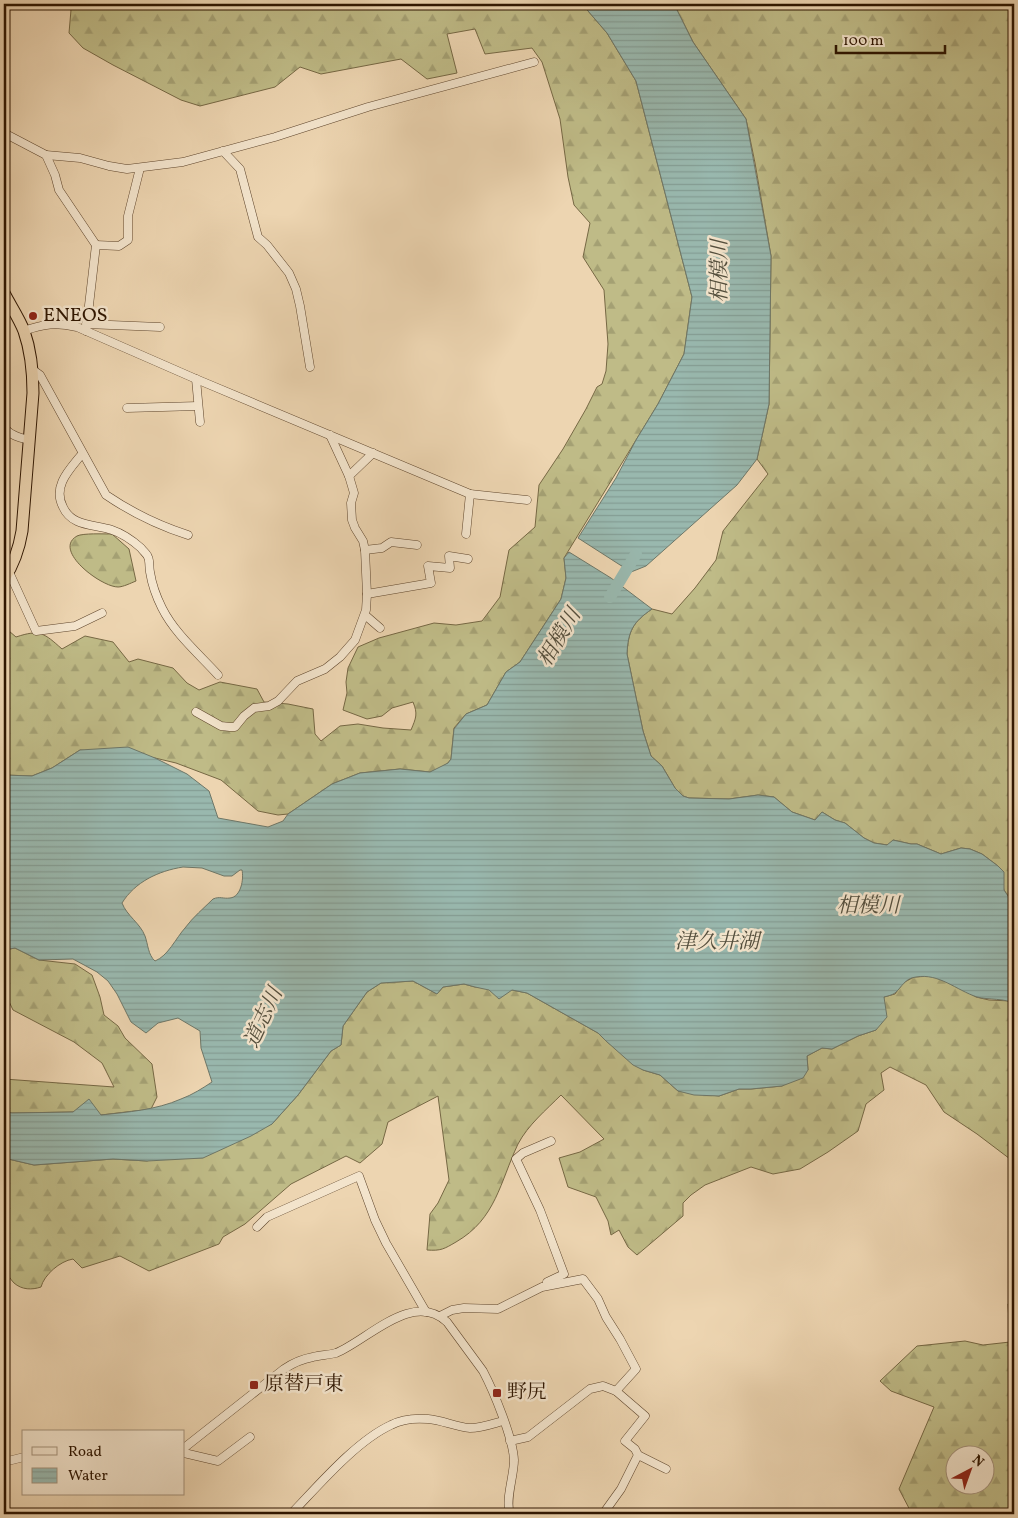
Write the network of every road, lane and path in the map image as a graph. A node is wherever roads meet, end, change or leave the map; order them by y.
1 (534, 62) dead end
2 (4, 133) edge
3 (223, 151) junction
4 (46, 155) junction
5 (140, 168) junction
6 (96, 245) junction
7 (4, 293) edge
8 (160, 327) dead end
9 (86, 328) junction
10 (24, 330) junction
11 (310, 367) dead end
12 (33, 370) junction
13 (196, 379) junction
14 (198, 406) junction
15 (127, 408) dead end
16 (200, 422) dead end
17 (4, 426) edge
18 (330, 436) junction
19 (30, 440) junction
20 (373, 453) junction
21 (82, 454) junction
22 (348, 476) junction
23 (470, 494) junction
24 (527, 500) dead end
25 (466, 534) dead end
26 (188, 535) dead end
27 (417, 545) dead end
28 (365, 550) junction
29 (468, 559) dead end
30 (7, 565) edge
31 (368, 594) junction
32 (102, 613) dead end
33 (364, 615) junction
34 (380, 628) dead end
35 (218, 675) dead end
36 (196, 712) dead end
37 (551, 1141) dead end
38 (256, 1227) dead end
39 (542, 1287) junction
40 (426, 1312) junction
41 (440, 1316) junction
42 (616, 1391) junction
43 (503, 1421) junction
44 (250, 1437) dead end
45 (510, 1440) junction
46 (185, 1447) edge
47 (185, 1453) edge
48 (638, 1455) junction
49 (22, 1458) edge
50 (4, 1462) edge
51 (666, 1468) dead end
52 (291, 1514) edge
53 (510, 1514) edge
54 (603, 1514) edge

1 - 3 street
2 - 4 street
3 - 5 street
3 - 11 street
4 - 5 street
4 - 6 street
5 - 6 street
6 - 9 street
7 - 10 highway
8 - 9 street
9 - 10 street
9 - 13 street
10 - 12 highway
12 - 19 highway
12 - 21 street
13 - 14 street
13 - 18 street
14 - 15 street
14 - 16 street
17 - 19 street
18 - 20 street
18 - 22 street
19 - 30 highway
20 - 22 street
20 - 23 street
21 - 26 street
21 - 35 street
22 - 28 street
23 - 24 street
23 - 25 street
27 - 28 street
28 - 31 street
29 - 31 street
30 - 32 street
31 - 33 street
33 - 34 street
33 - 36 street
37 - 39 street
38 - 40 street
39 - 41 street
39 - 42 street
40 - 41 street
40 - 46 street
41 - 43 street
42 - 45 street
42 - 48 street
43 - 45 street
43 - 52 street
44 - 47 street
45 - 53 street
48 - 51 street
48 - 54 street
49 - 50 street

